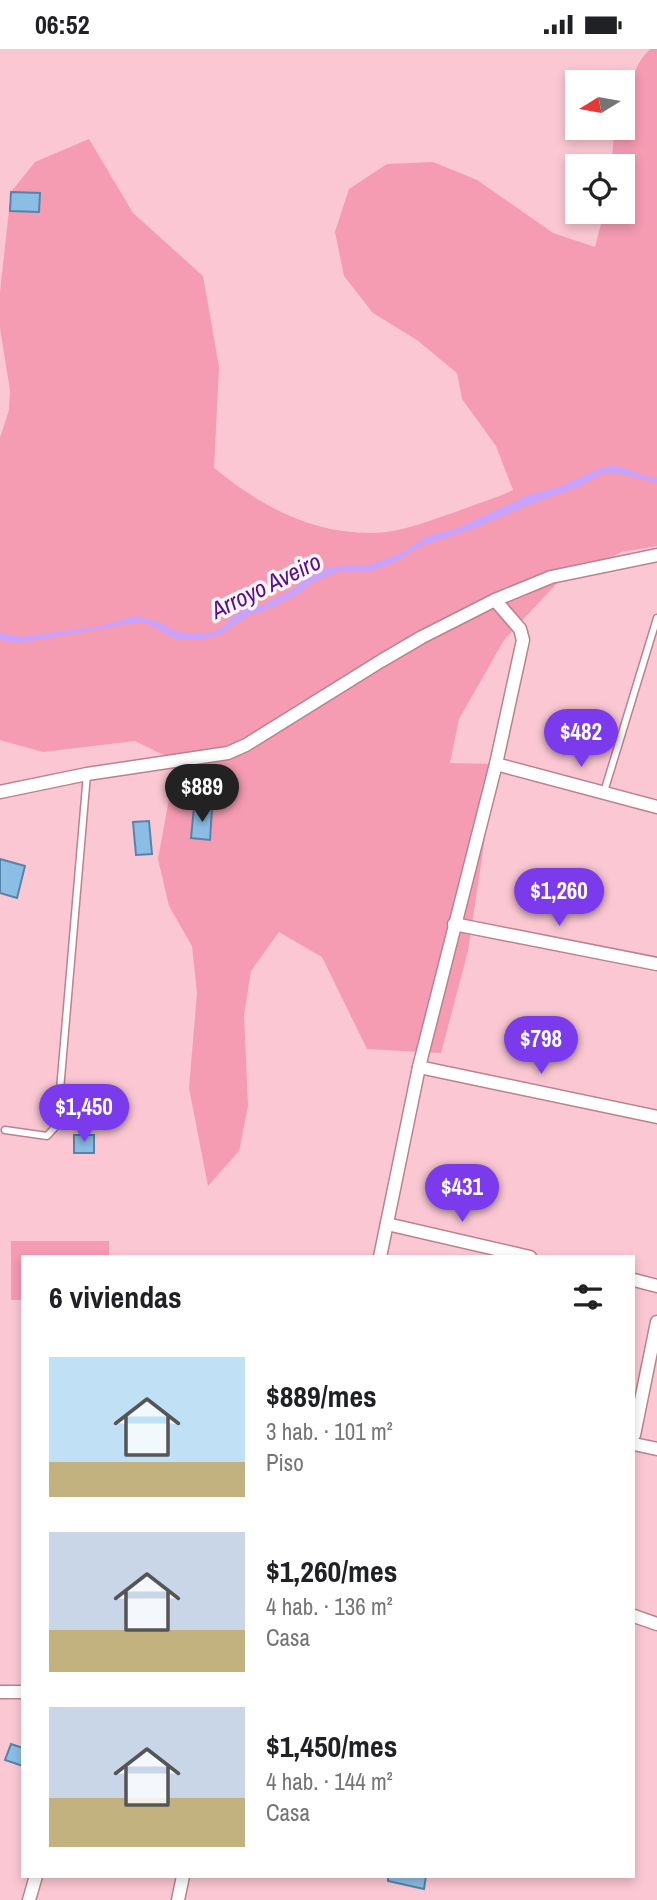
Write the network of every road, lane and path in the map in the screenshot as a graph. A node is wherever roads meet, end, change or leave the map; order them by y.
1 (657, 555) edge
2 (495, 600) junction
3 (657, 618) edge
4 (496, 764) junction
5 (87, 774) junction
6 (0, 792) edge
7 (604, 792) junction
8 (657, 807) edge
9 (454, 924) junction
10 (657, 964) edge
11 (419, 1067) junction
12 (657, 1117) edge
13 (5, 1130) dead end
14 (387, 1224) junction
15 (380, 1255) edge
16 (521, 1255) edge
17 (635, 1280) edge
18 (657, 1286) edge
19 (657, 1322) edge
20 (635, 1430) edge
21 (635, 1444) edge
22 (657, 1449) edge
23 (635, 1616) edge
24 (657, 1624) edge
25 (0, 1692) edge
26 (21, 1692) edge
27 (35, 1878) edge
28 (182, 1878) edge
29 (29, 1900) edge
30 (177, 1900) edge

1 - 2 street
2 - 4 street
2 - 5 street
3 - 7 lane
4 - 7 street
4 - 9 street
5 - 6 street
5 - 13 lane
7 - 8 street
9 - 10 street
9 - 11 street
11 - 12 street
11 - 14 street
14 - 15 street
14 - 16 street
17 - 18 street
19 - 20 street
21 - 22 street
23 - 24 street
25 - 26 street
27 - 29 street
28 - 30 street

